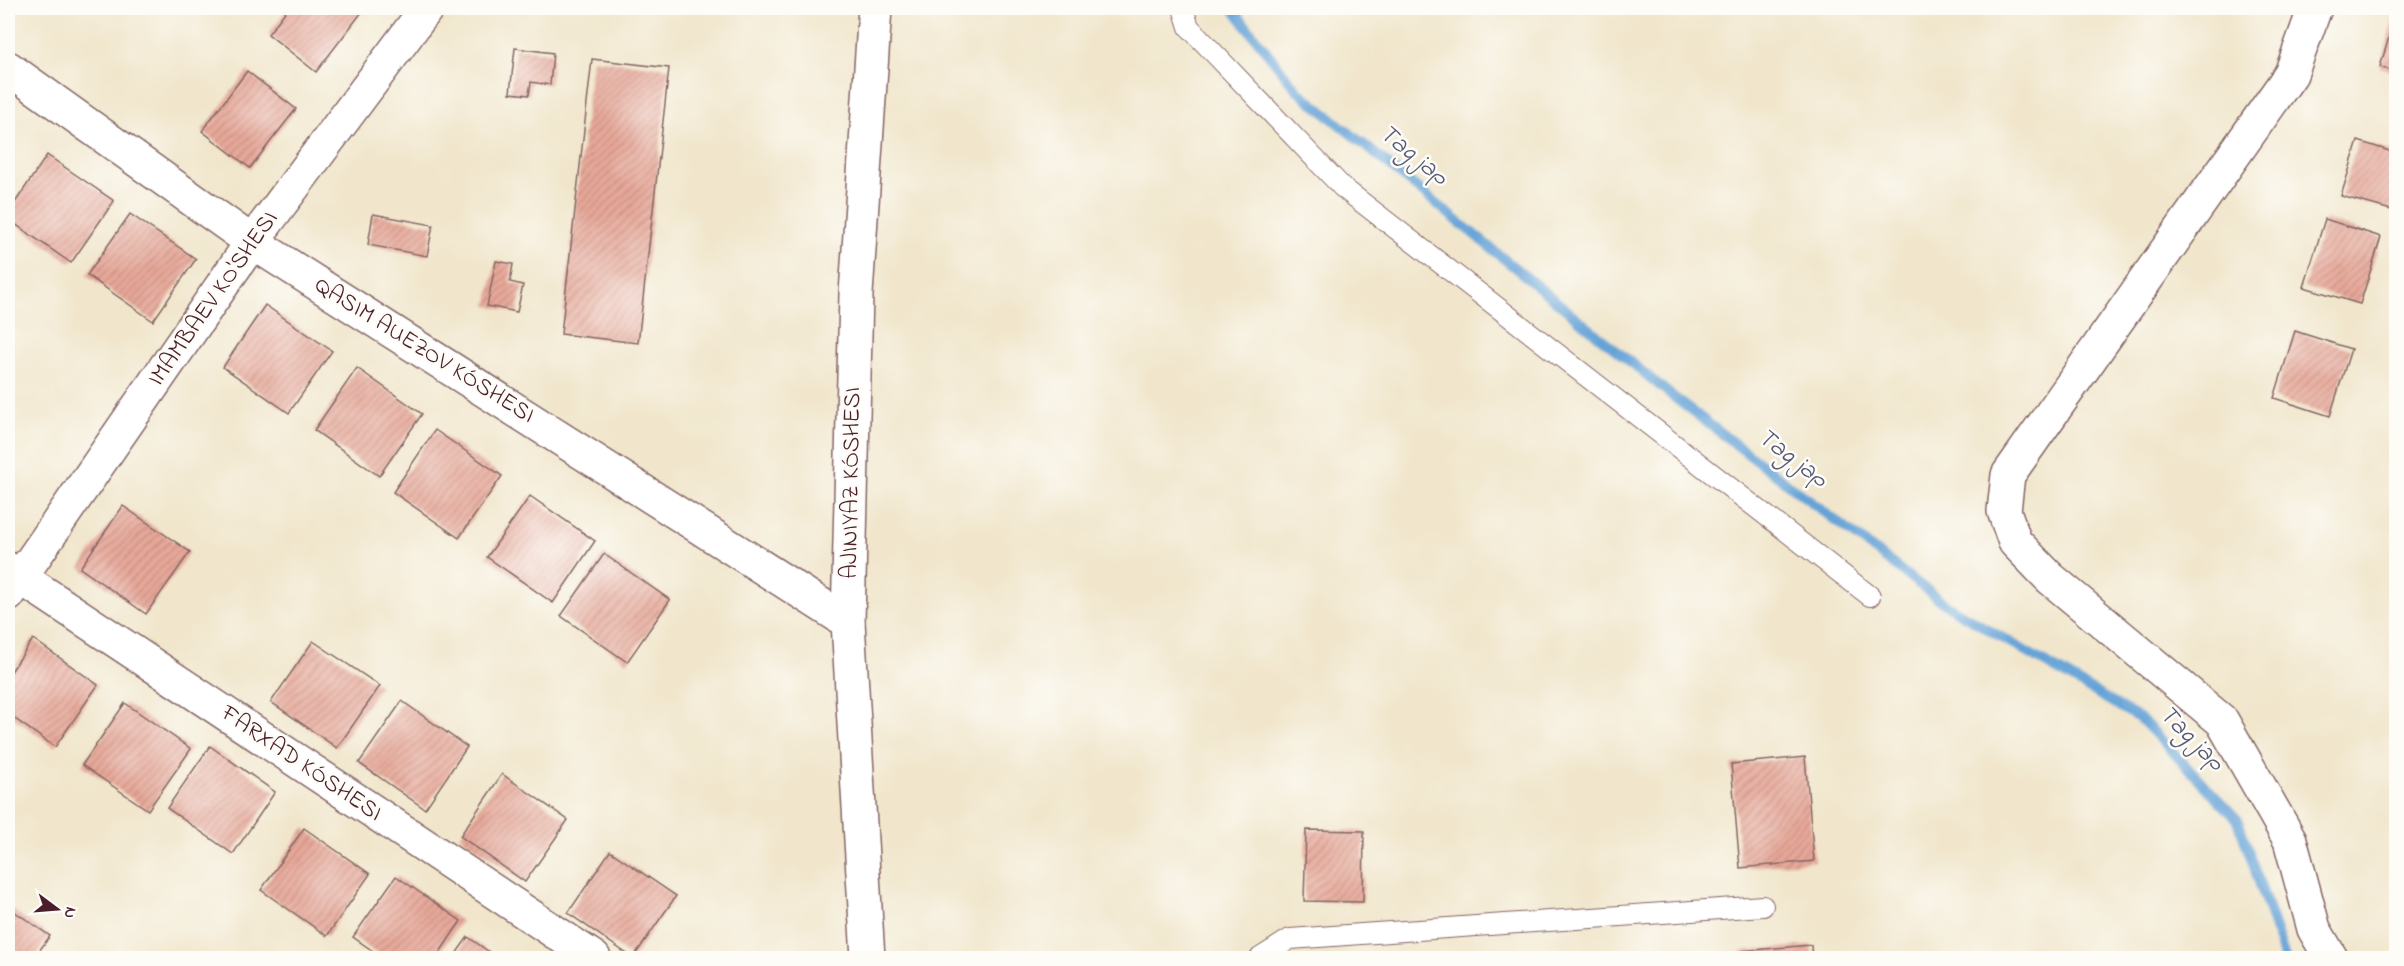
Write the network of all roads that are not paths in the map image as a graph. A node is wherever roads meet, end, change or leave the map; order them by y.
1 (427, 8) edge
2 (875, 8) edge
3 (1183, 8) edge
4 (2315, 8) edge
5 (8, 68) edge
6 (252, 242) junction
7 (12, 580) edge
8 (1870, 596) dead end
9 (848, 622) junction
10 (1764, 906) dead end
11 (594, 958) edge
12 (868, 958) edge
13 (1260, 958) edge
14 (2331, 958) edge

1 - 6 street, IMAMBAEV KO'SHESI
2 - 9 street, AJINIYAZ KÓSHESI
3 - 8 lane
4 - 14 street
5 - 6 street
6 - 7 street, IMAMBAEV KO'SHESI
6 - 9 street
7 - 11 street, FARXAD KÓSHESI
9 - 12 street, AJINIYAZ KÓSHESI
10 - 13 lane

